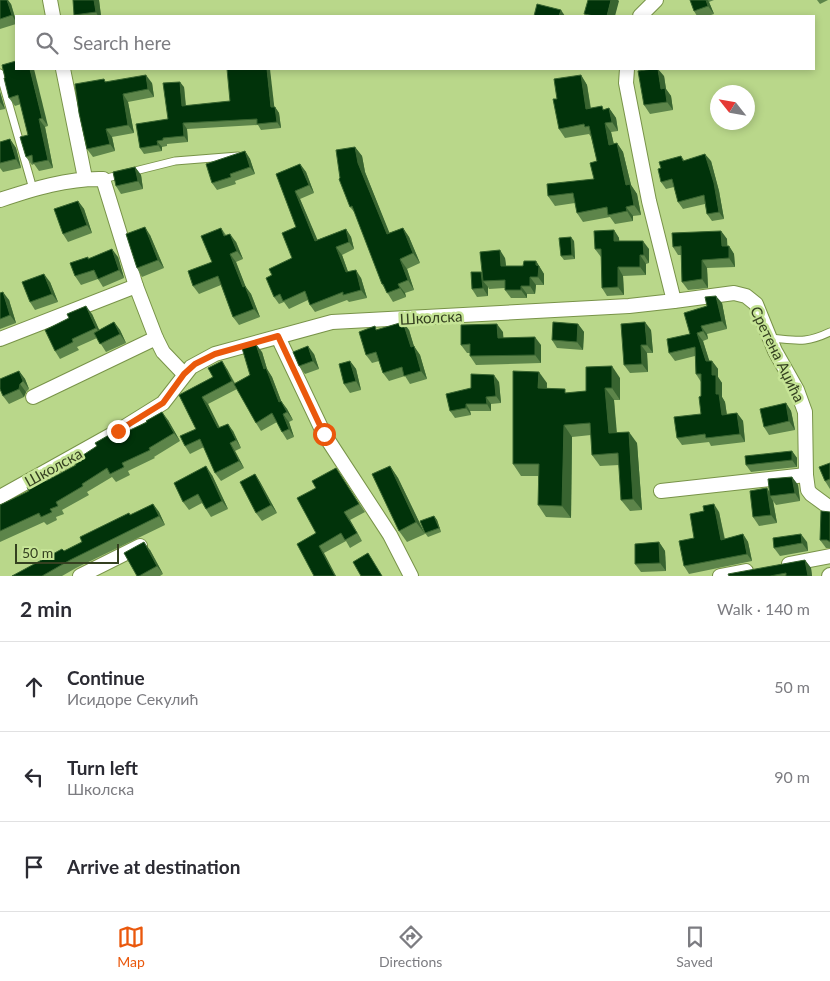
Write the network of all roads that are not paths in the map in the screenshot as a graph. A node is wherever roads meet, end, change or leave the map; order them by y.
1 (50, 0) edge
2 (656, 0) edge
3 (53, 15) edge
4 (641, 15) edge
5 (63, 70) edge
6 (627, 70) edge
7 (0, 73) edge
8 (244, 155) edge
9 (85, 178) junction
10 (103, 178) junction
11 (33, 190) junction
12 (0, 200) edge
13 (136, 286) junction
14 (674, 301) junction
15 (830, 332) edge
16 (278, 336) junction
17 (156, 338) junction
18 (770, 338) junction
19 (0, 339) edge
20 (184, 374) junction
21 (33, 397) dead end
22 (806, 475) junction
23 (662, 490) dead end
24 (0, 497) edge
25 (830, 508) edge
26 (145, 543) edge
27 (830, 556) edge
28 (775, 566) edge
29 (757, 570) edge
30 (80, 576) edge
31 (411, 576) edge
32 (720, 576) edge

1 - 3 street
2 - 4 street
5 - 9 street
6 - 14 street
7 - 11 lane
8 - 10 lane
9 - 10 street
9 - 11 street
10 - 13 street
11 - 12 street
13 - 17 street
13 - 19 street
14 - 16 street, Школска
14 - 18 street, Сретена Аџића
15 - 18 lane
16 - 20 street, Школска
16 - 31 street
17 - 20 street
17 - 21 street
18 - 22 street, Сретена Аџића
20 - 24 street, Школска
22 - 23 street
22 - 25 street, Сретена Аџића
26 - 30 street
27 - 28 street
29 - 32 street

